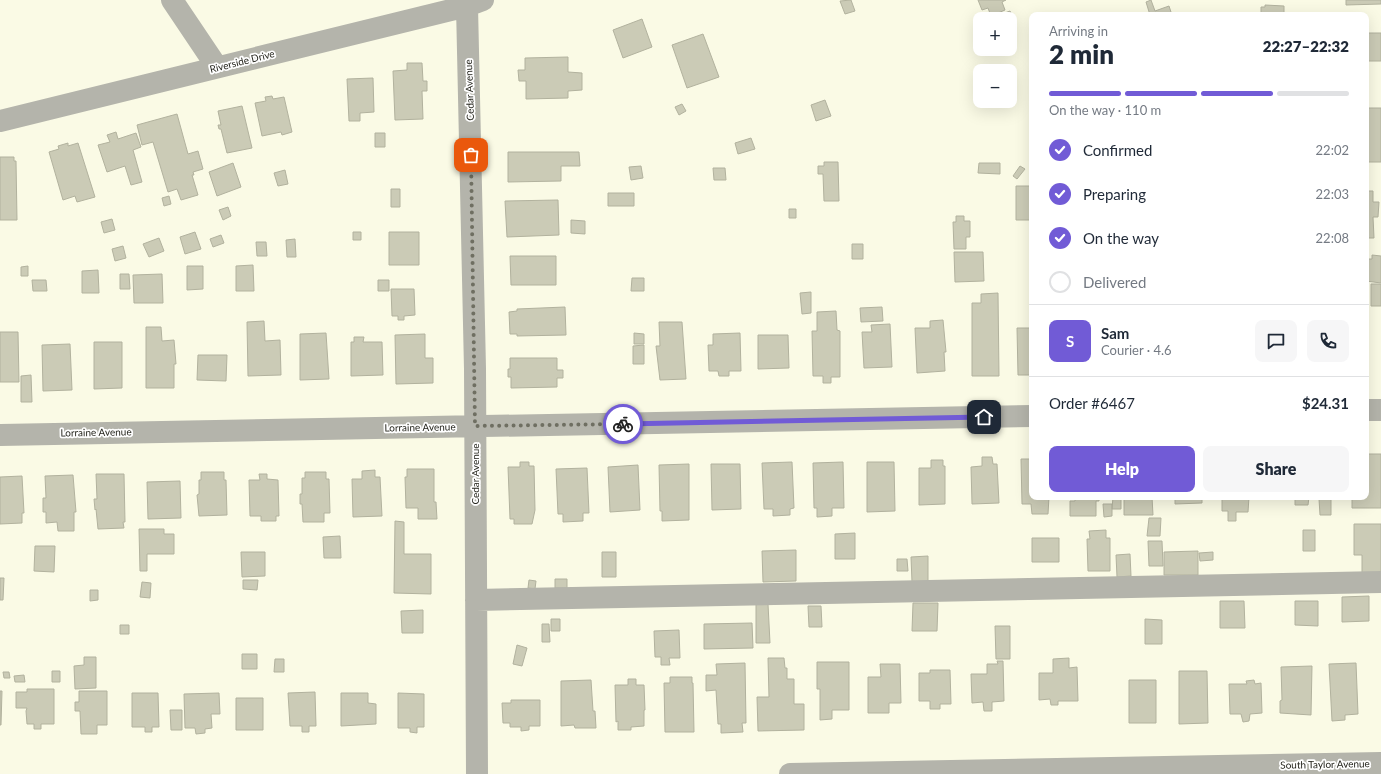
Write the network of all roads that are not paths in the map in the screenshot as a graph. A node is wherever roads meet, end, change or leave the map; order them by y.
1 (172, 0) edge
2 (475, 3) edge
3 (217, 67) junction
4 (0, 120) edge
5 (1369, 410) edge
6 (1381, 410) edge
7 (1029, 416) edge
8 (475, 426) junction
9 (0, 435) edge
10 (1381, 582) edge
11 (476, 600) junction
12 (1381, 763) edge
13 (477, 774) edge
14 (790, 774) edge

1 - 3 street
2 - 3 street, Riverside Drive
2 - 8 street, Cedar Avenue
3 - 4 street, Riverside Drive
5 - 6 street
7 - 8 street, Lorraine Avenue
8 - 9 street, Lorraine Avenue
8 - 11 street, Cedar Avenue
10 - 11 street
11 - 13 street, Cedar Avenue
12 - 14 street, South Taylor Avenue

